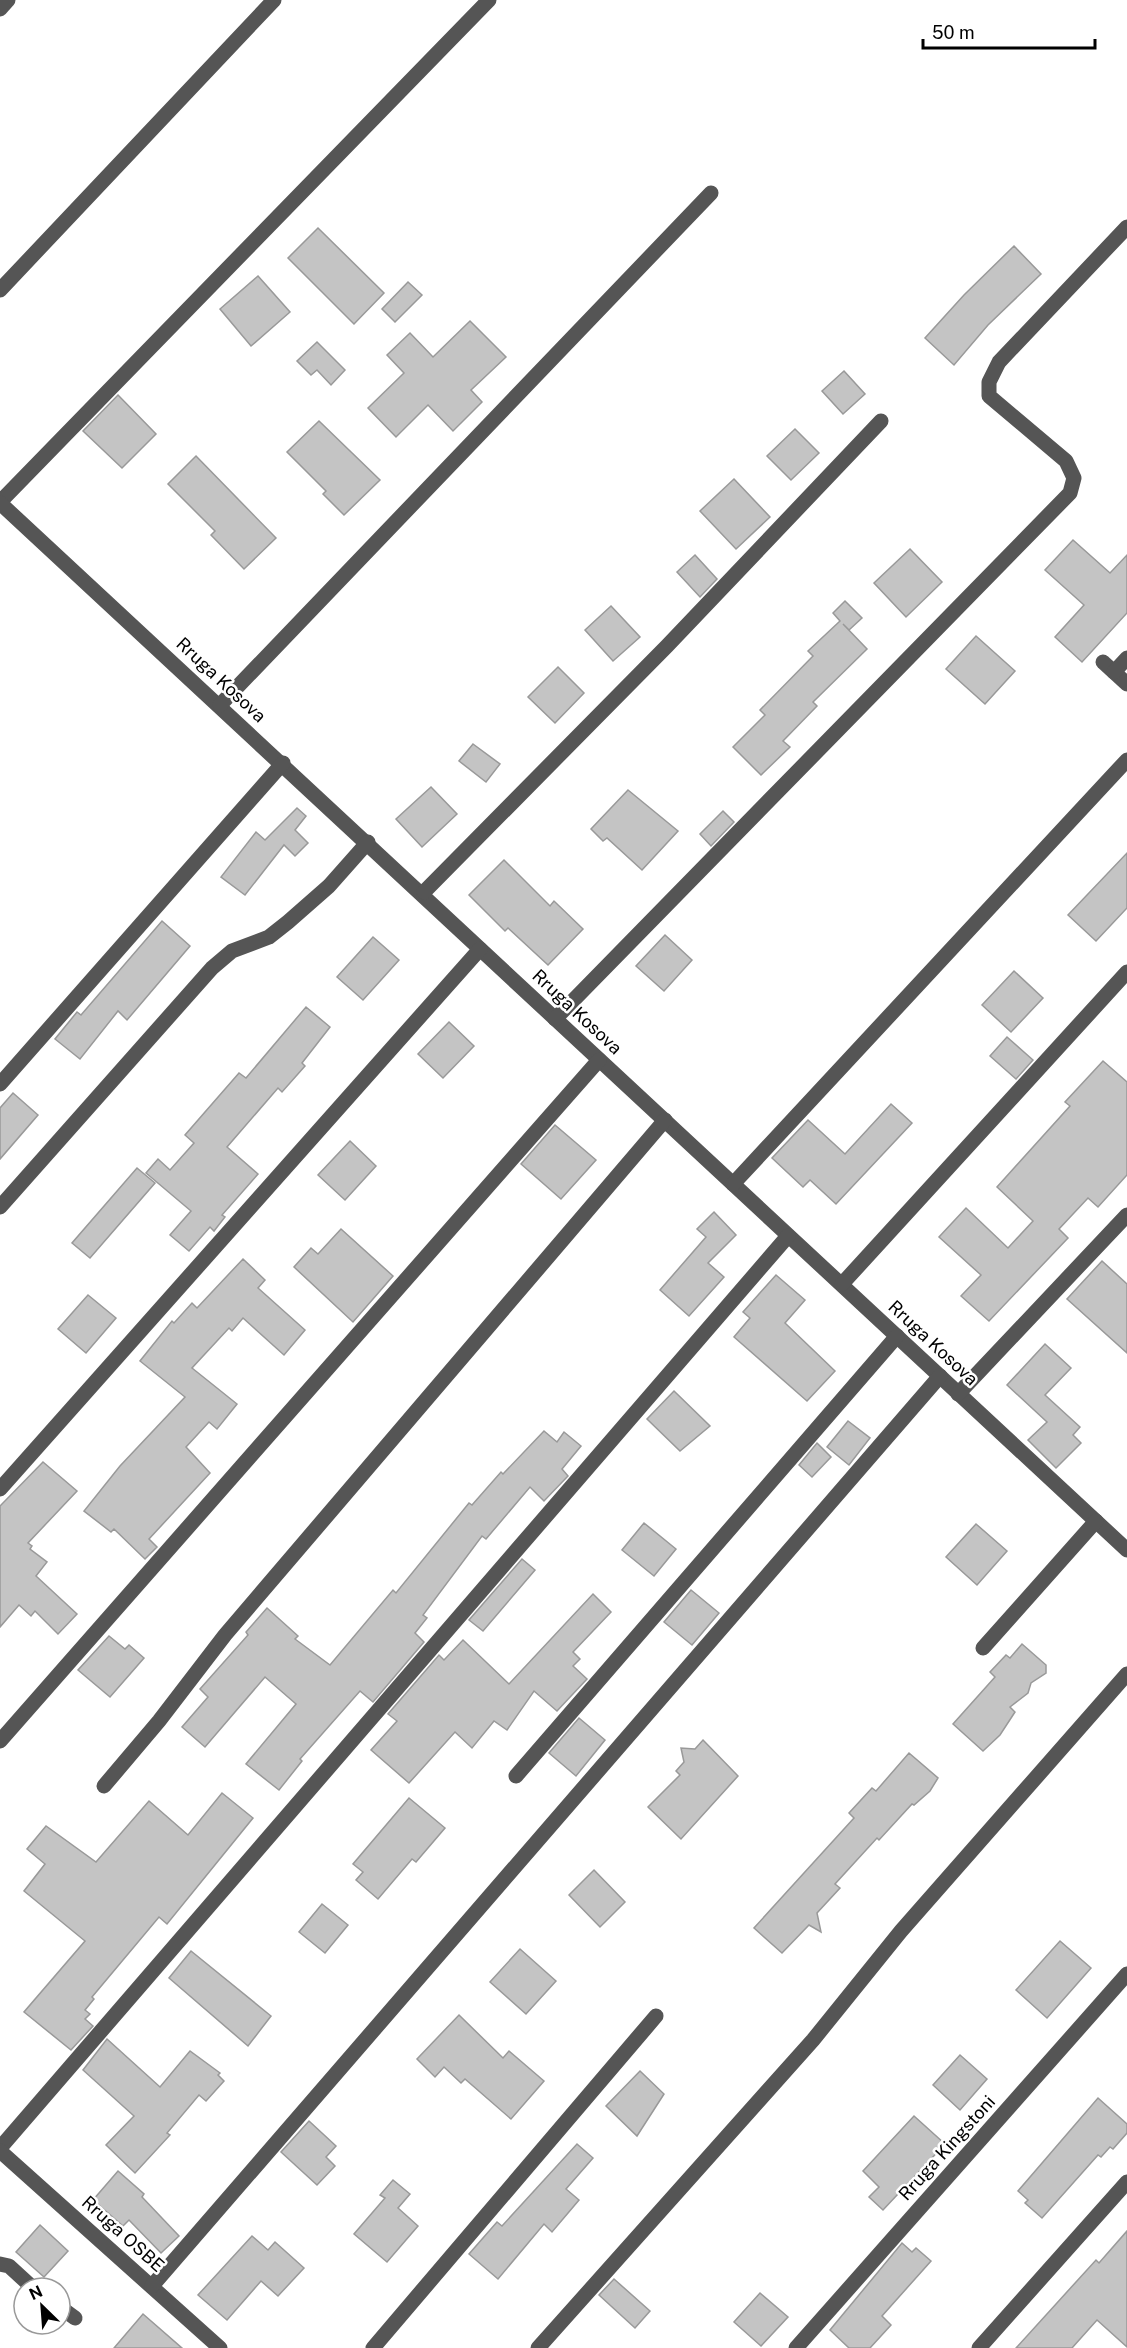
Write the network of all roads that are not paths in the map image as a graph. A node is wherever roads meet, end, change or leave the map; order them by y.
1 (8, 0) edge
2 (274, 0) edge
3 (489, 0) edge
4 (0, 9) edge
5 (711, 193) dead end
6 (1127, 227) edge
7 (0, 290) edge
8 (881, 421) dead end
9 (0, 503) edge
10 (1127, 658) edge
11 (1127, 684) edge
12 (220, 705) junction
13 (1127, 760) edge
14 (283, 764) junction
15 (368, 842) junction
16 (424, 892) junction
17 (480, 949) junction
18 (1127, 972) edge
19 (555, 1019) junction
20 (599, 1060) junction
21 (0, 1084) edge
22 (666, 1120) junction
23 (733, 1184) junction
24 (0, 1207) edge
25 (1127, 1215) edge
26 (788, 1236) junction
27 (842, 1284) junction
28 (897, 1336) junction
29 (940, 1376) junction
30 (958, 1394) junction
31 (0, 1489) edge
32 (1096, 1521) junction
33 (1127, 1550) edge
34 (984, 1648) dead end
35 (1127, 1674) edge
36 (0, 1741) edge
37 (516, 1776) dead end
38 (104, 1786) dead end
39 (1127, 1974) edge
40 (656, 2016) dead end
41 (0, 2149) edge
42 (1127, 2182) edge
43 (0, 2264) edge
44 (20, 2276) edge
45 (152, 2286) junction
46 (72, 2316) edge
47 (75, 2318) dead end
48 (220, 2348) edge
49 (373, 2348) edge
50 (538, 2348) edge
51 (796, 2348) edge
52 (979, 2348) edge

1 - 4 street
2 - 7 street
3 - 9 street
5 - 12 street
6 - 19 street
8 - 16 street
9 - 12 street, Rruga Kosova
10 - 11 street
12 - 14 street, Rruga Kosova
13 - 23 street
14 - 15 street, Rruga Kosova
14 - 21 street
15 - 16 street, Rruga Kosova
15 - 24 street
16 - 17 street, Rruga Kosova
17 - 19 street, Rruga Kosova
17 - 31 street
18 - 27 street
19 - 20 street, Rruga Kosova
20 - 22 street, Rruga Kosova
20 - 36 street
22 - 23 street, Rruga Kosova
22 - 38 street
23 - 26 street, Rruga Kosova
25 - 30 street
26 - 27 street, Rruga Kosova
26 - 41 street
27 - 28 street, Rruga Kosova
28 - 29 street, Rruga Kosova
28 - 37 street
29 - 30 street, Rruga Kosova
29 - 45 street
30 - 32 street, Rruga Kosova
32 - 33 street, Rruga Kosova
32 - 34 street
35 - 50 street
39 - 51 street, Rruga Kingstoni
40 - 49 street
41 - 45 street, Rruga OSBE
42 - 52 street
43 - 44 street
45 - 48 street, Rruga OSBE
46 - 47 street

